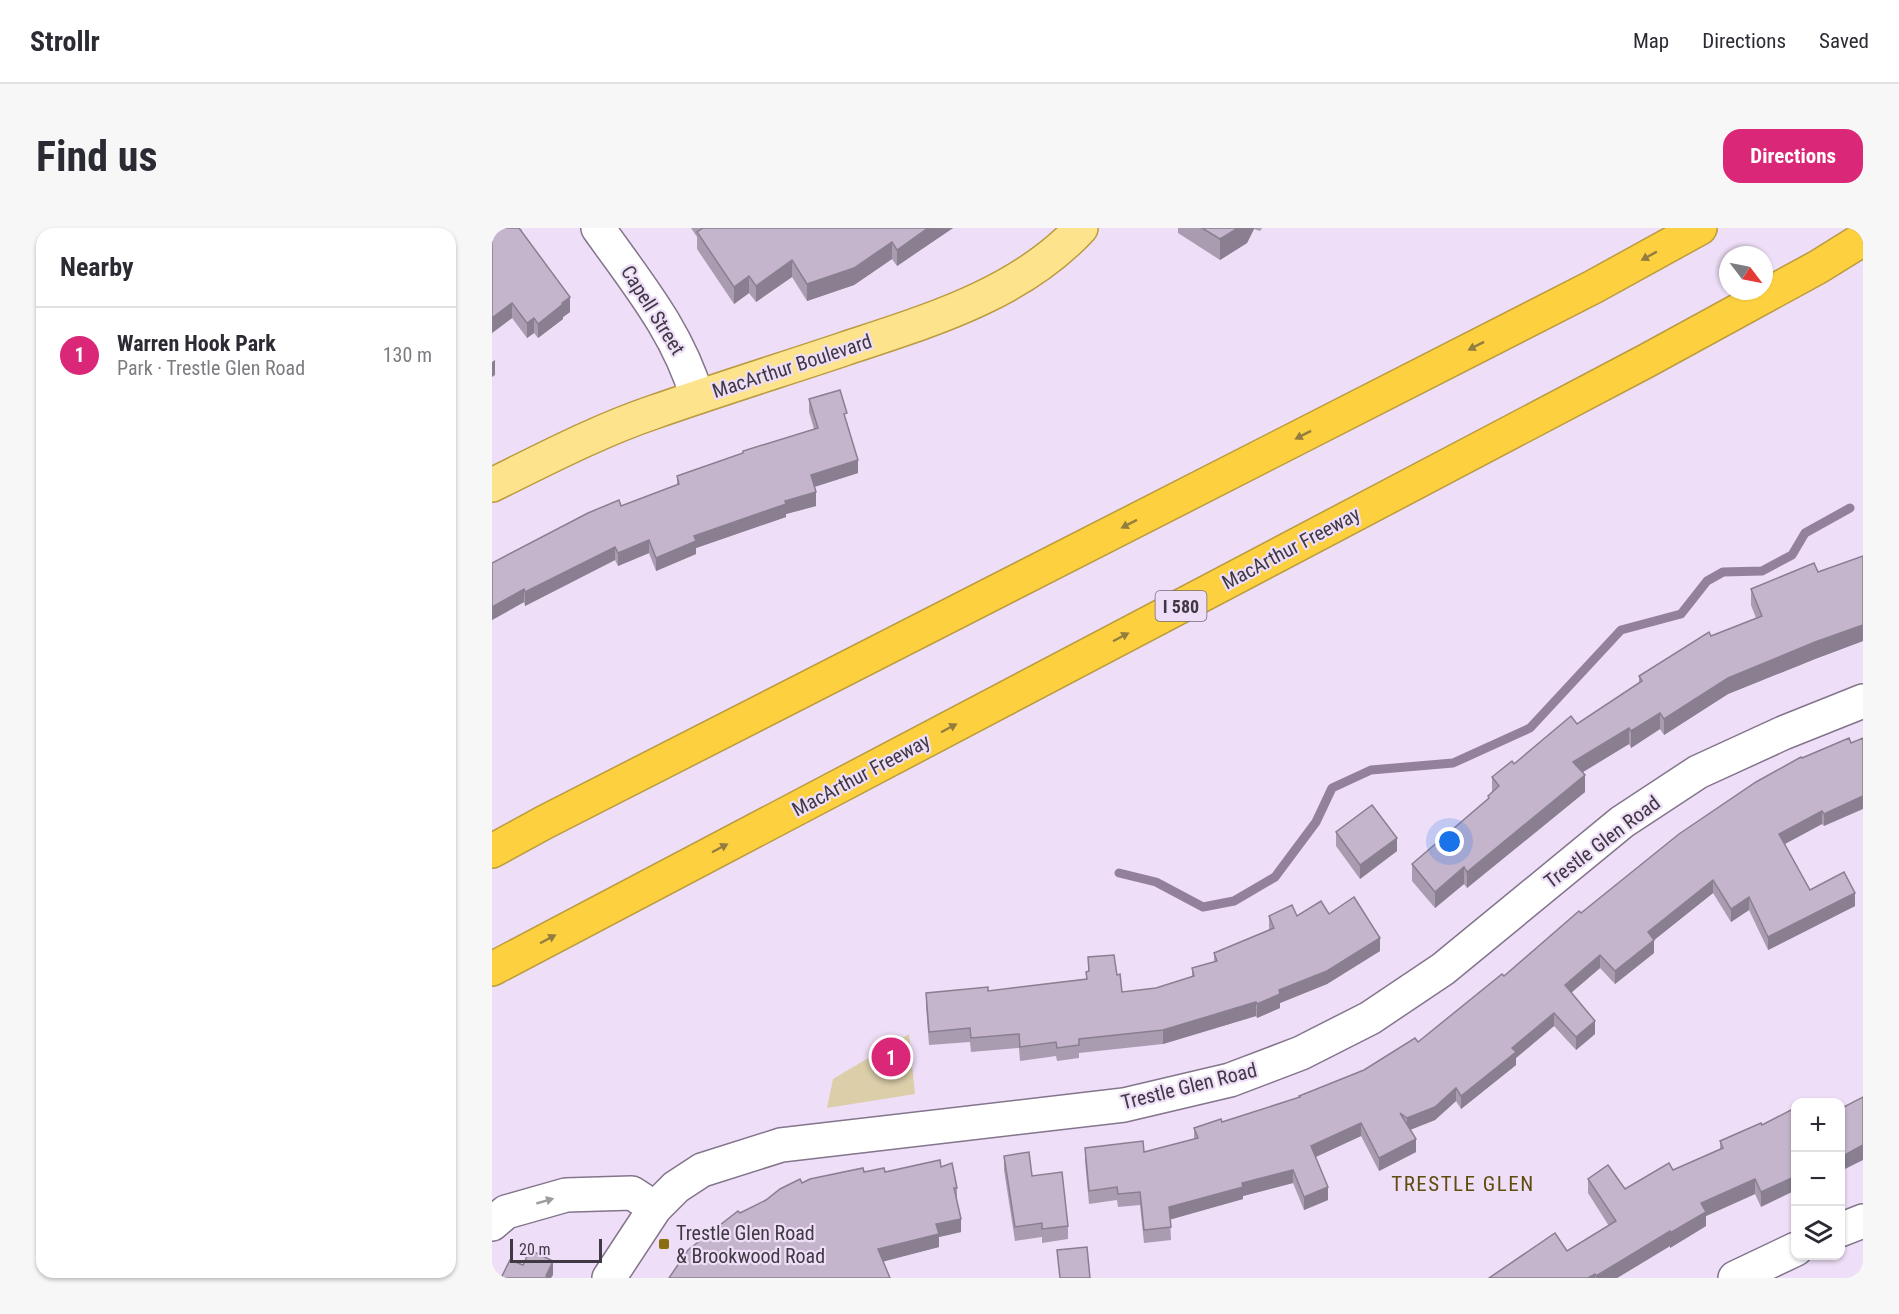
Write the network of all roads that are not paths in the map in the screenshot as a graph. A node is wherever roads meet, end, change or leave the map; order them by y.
1 (598, 228) edge
2 (1081, 228) edge
3 (1700, 228) edge
4 (1863, 239) edge
5 (697, 397) junction
6 (492, 485) edge
7 (1863, 701) edge
8 (545, 822) junction
9 (492, 832) edge
10 (492, 851) edge
11 (493, 969) edge
12 (654, 1208) junction
13 (1863, 1221) edge
14 (492, 1224) edge
15 (1845, 1228) edge
16 (1791, 1251) edge
17 (609, 1278) edge
18 (1735, 1278) edge

1 - 5 street, Capell Street
2 - 5 main road, MacArthur Boulevard
3 -> 8 highway
11 -> 4 highway, MacArthur Freeway / I 580
5 - 6 main road, MacArthur Boulevard
7 - 12 street, Trestle Glen Road
8 - 9 highway
8 - 10 highway
14 -> 12 street
12 - 17 street, Trestle Glen Road
13 - 15 street
16 - 18 street

